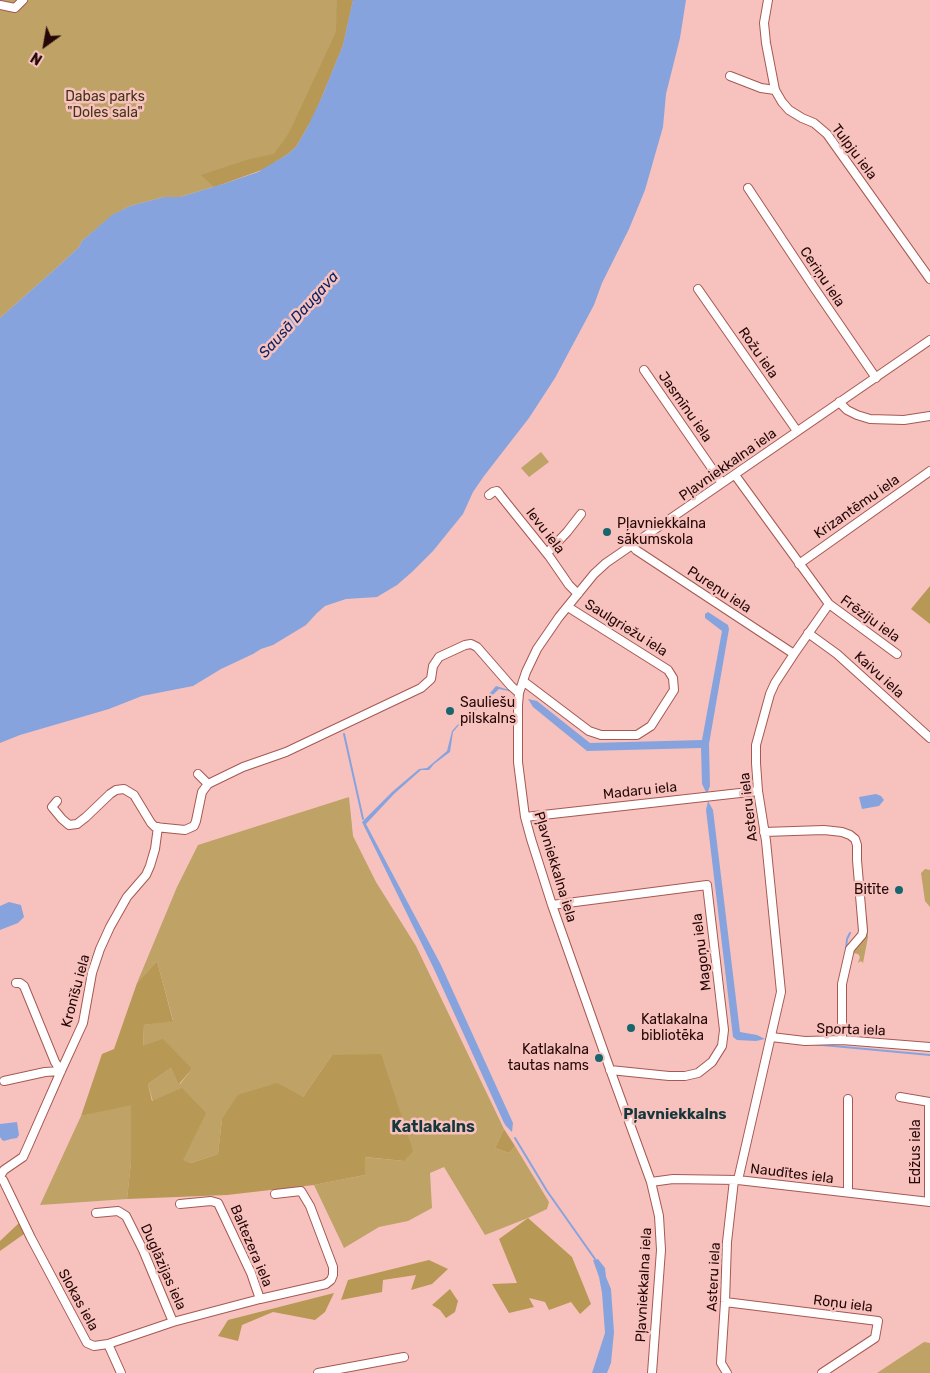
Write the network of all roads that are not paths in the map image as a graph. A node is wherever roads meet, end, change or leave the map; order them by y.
1 (23, 0) edge
2 (768, 0) edge
3 (0, 5) edge
4 (730, 76) dead end
5 (775, 90) junction
6 (748, 188) dead end
7 (930, 279) edge
8 (698, 288) dead end
9 (930, 340) edge
10 (644, 370) dead end
11 (876, 378) junction
12 (838, 402) junction
13 (930, 416) edge
14 (798, 431) junction
15 (930, 471) edge
16 (735, 475) junction
17 (722, 483) junction
18 (489, 495) dead end
19 (580, 514) dead end
20 (632, 545) junction
21 (546, 552) junction
22 (799, 564) junction
23 (578, 594) junction
24 (829, 604) junction
25 (568, 607) junction
26 (808, 633) junction
27 (794, 654) junction
28 (897, 654) dead end
29 (523, 681) junction
30 (520, 693) junction
31 (930, 738) edge
32 (198, 774) dead end
33 (208, 784) junction
34 (758, 791) junction
35 (57, 801) dead end
36 (525, 817) junction
37 (158, 827) junction
38 (764, 832) junction
39 (552, 905) junction
40 (16, 983) dead end
41 (771, 1037) junction
42 (842, 1040) junction
43 (930, 1047) edge
44 (610, 1070) junction
45 (60, 1071) junction
46 (4, 1081) dead end
47 (900, 1097) dead end
48 (848, 1098) dead end
49 (929, 1102) edge
50 (0, 1177) edge
51 (736, 1180) junction
52 (651, 1182) junction
53 (848, 1192) junction
54 (275, 1194) dead end
55 (930, 1202) edge
56 (180, 1204) dead end
57 (96, 1213) dead end
58 (260, 1299) junction
59 (725, 1302) junction
60 (173, 1322) junction
61 (108, 1344) junction
62 (404, 1357) dead end
63 (121, 1373) edge
64 (318, 1373) edge
65 (652, 1373) edge
66 (727, 1373) edge
67 (822, 1373) edge

1 - 3 street
2 - 5 street
4 - 5 street
5 - 7 street, Tulpju iela
6 - 11 street, Ceriņu iela
8 - 14 street, Rožu iela
9 - 11 street, Pļavniekkalna iela
10 - 17 street, Jasmīnu iela
11 - 12 street, Pļavniekkalna iela
12 - 13 street
12 - 14 street, Pļavniekkalna iela
14 - 16 street, Pļavniekkalna iela
15 - 22 street, Krizantēmu iela
16 - 17 street, Pļavniekkalna iela
16 - 22 street
17 - 20 street, Pļavniekkalna iela
18 - 21 street, Ievu iela
19 - 21 street
20 - 23 street, Pļavniekkalna iela
20 - 27 street, Pureņu iela
21 - 23 street, Ievu iela
22 - 24 street
23 - 25 street, Pļavniekkalna iela
24 - 26 street, Asteru iela
24 - 28 street, Frēziju iela
25 - 29 street, Pļavniekkalna iela
25 - 29 street, Saulgriežu iela
26 - 27 street, Asteru iela
26 - 31 street, Kaivu iela
27 - 34 street, Asteru iela
29 - 30 street, Pļavniekkalna iela
30 - 33 street
30 - 36 street, Pļavniekkalna iela
32 - 33 street
33 - 37 street
34 - 36 street, Madaru iela
34 - 38 street, Asteru iela
35 - 37 street
36 - 39 street, Pļavniekkalna iela
37 - 45 street, Kronīšu iela
38 - 41 street, Asteru iela
38 - 42 street
39 - 44 street, Pļavniekkalna iela
39 - 44 street, Magoņu iela
40 - 45 street
41 - 42 street, Sporta iela
41 - 51 street, Asteru iela
42 - 43 street, Sporta iela
44 - 52 street, Pļavniekkalna iela
45 - 46 street
45 - 50 street, Kronīšu iela
47 - 49 street
48 - 53 street
49 - 55 street, Edžus iela
50 - 61 street, Slokas iela
51 - 52 street, Naudītes iela
51 - 53 street, Naudītes iela
51 - 59 street, Asteru iela
52 - 65 street, Pļavniekkalna iela
53 - 55 street, Naudītes iela
54 - 58 street
56 - 58 street, Baltezera iela
57 - 60 street, Duglāzijas iela
58 - 60 street, Baltezera iela
59 - 66 street, Asteru iela
59 - 67 street, Roņu iela
60 - 61 street, Duglāzijas iela
61 - 63 street, Slokas iela
62 - 64 street

